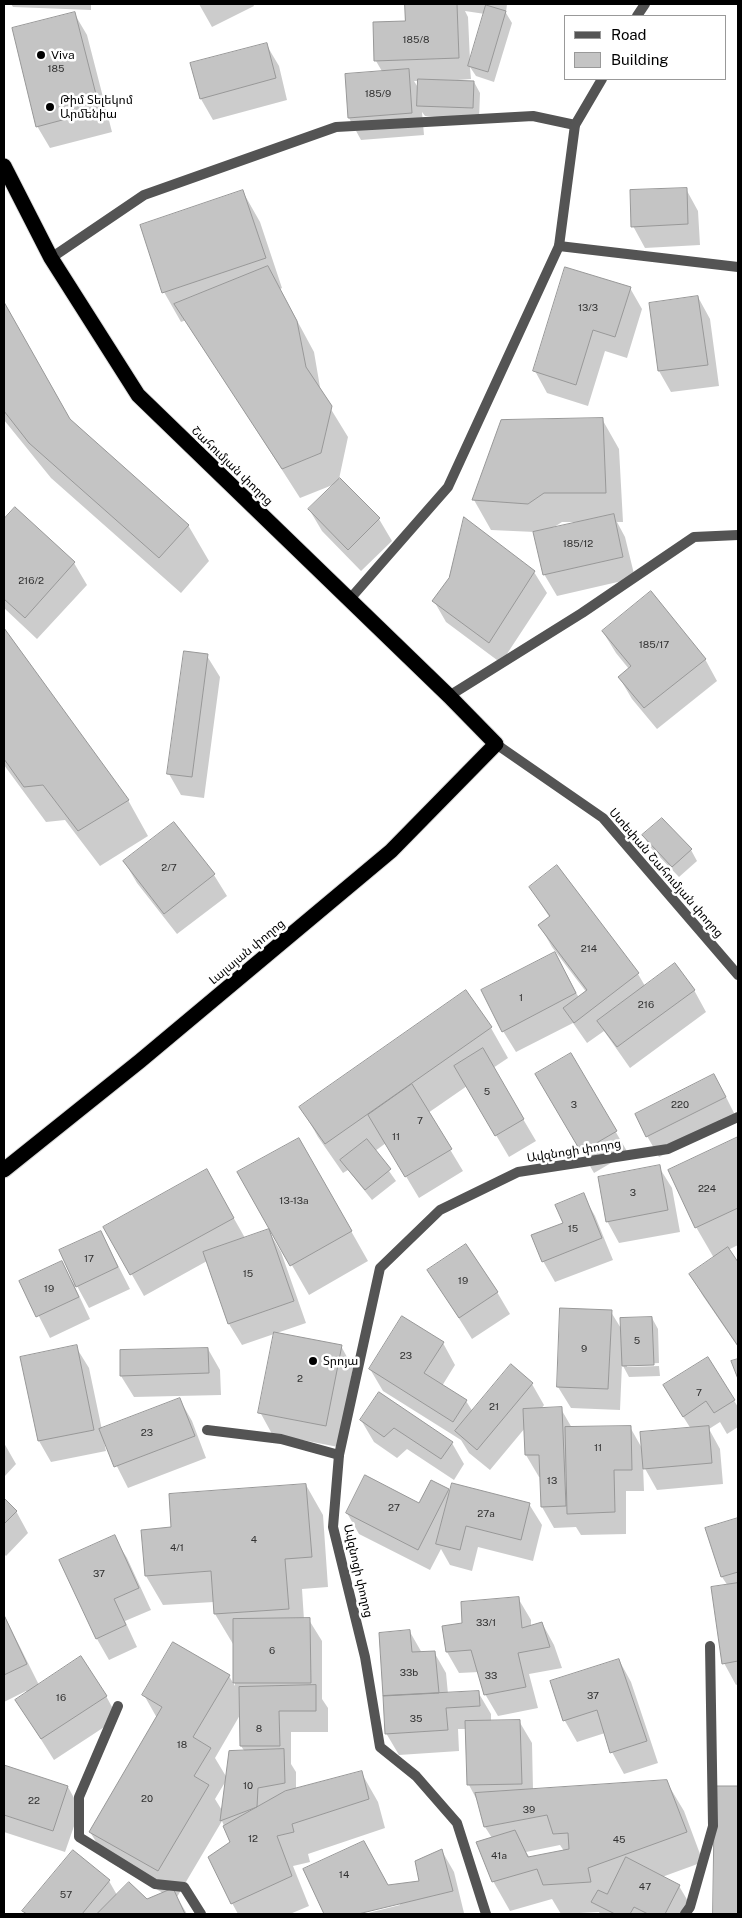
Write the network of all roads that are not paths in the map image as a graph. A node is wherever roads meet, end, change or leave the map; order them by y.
1 (645, 4) edge
2 (638, 15) edge
3 (601, 80) edge
4 (575, 125) junction
5 (4, 166) edge
6 (559, 246) junction
7 (51, 258) junction
8 (738, 267) edge
9 (738, 535) edge
10 (349, 600) junction
11 (449, 696) junction
12 (496, 744) junction
13 (738, 975) edge
14 (738, 1117) edge
15 (4, 1170) edge
16 (207, 1430) dead end
17 (339, 1455) junction
18 (710, 1646) dead end
19 (118, 1706) dead end
20 (201, 1914) edge
21 (486, 1914) edge
22 (685, 1914) edge

1 - 2 street
3 - 4 street
4 - 6 street
4 - 7 street
5 - 7 highway, Շահումյան փողոց
6 - 8 street
6 - 10 street
7 - 10 highway, Շահումյան փողոց
9 - 11 street
10 - 11 highway, Շահումյան փողոց
11 - 12 highway, Շահումյան փողոց
12 - 13 street, Ստեփան Շահումյան փողոց
12 - 15 highway, Լալայան փողոց
14 - 17 street, Ավզնոցի փողոց
16 - 17 street
17 - 21 street, Ավզնոցի փողոց
18 - 22 street
19 - 20 street

